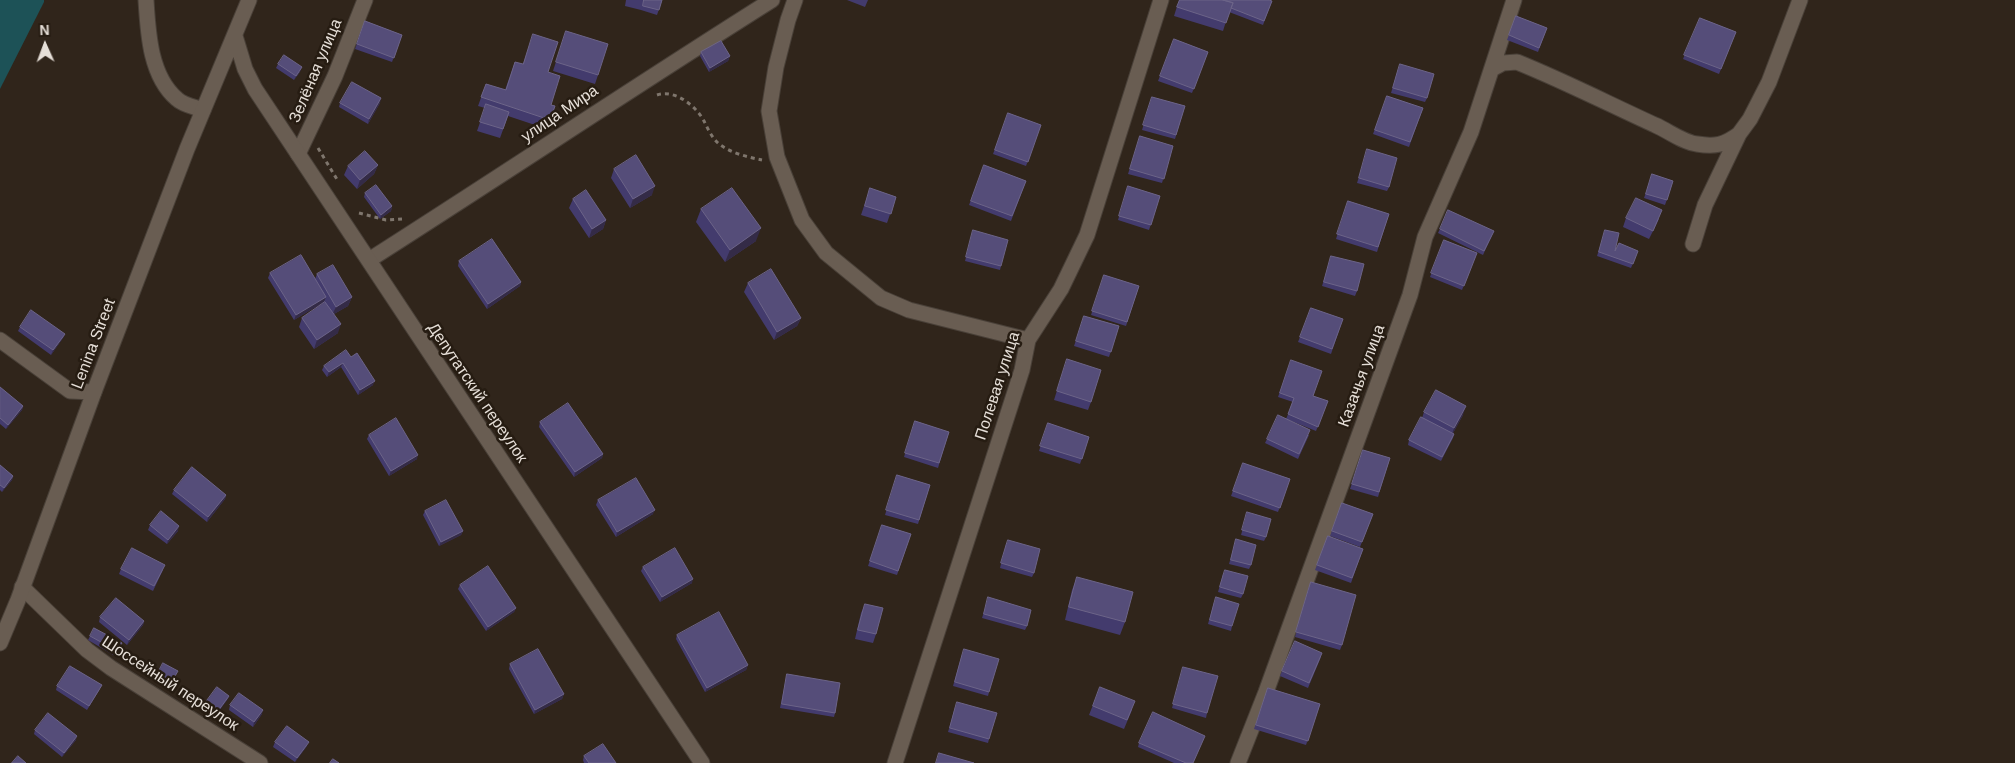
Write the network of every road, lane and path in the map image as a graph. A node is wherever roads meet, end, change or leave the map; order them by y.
1 (146, 0) edge
2 (249, 0) edge
3 (365, 0) edge
4 (772, 0) edge
5 (795, 0) edge
6 (1161, 0) edge
7 (1514, 0) edge
8 (1800, 0) edge
9 (235, 36) junction
10 (1492, 68) junction
11 (628, 91) junction
12 (203, 110) junction
13 (308, 134) junction
14 (1739, 134) junction
15 (298, 154) junction
16 (777, 157) junction
17 (344, 189) dead end
18 (354, 205) dead end
19 (359, 213) junction
20 (364, 220) dead end
21 (424, 226) junction
22 (1693, 244) dead end
23 (369, 260) junction
24 (0, 340) edge
25 (1028, 340) junction
26 (94, 392) junction
27 (22, 587) junction
28 (0, 643) edge
29 (260, 763) edge
30 (702, 763) edge
31 (895, 763) edge
32 (1238, 763) edge

1 - 12 street
2 - 9 street, Lenina Street
3 - 13 street, Зелёная улица
4 - 11 street, улица Мира
5 - 16 street
6 - 25 street, Полевая улица
7 - 10 street, Казачья улица
8 - 14 street
9 - 12 street, Lenina Street
9 - 15 street, Депутатский переулок
10 - 14 street
10 - 32 street, Казачья улица
11 - 16 path
11 - 21 street, улица Мира
12 - 26 street, Lenina Street
13 - 15 street, Зелёная улица
13 - 17 path
14 - 22 street
15 - 23 street, Депутатский переулок
16 - 25 street
18 - 19 path
19 - 20 path
19 - 21 path
21 - 23 street, улица Мира
23 - 30 street, Депутатский переулок
24 - 26 street
25 - 31 street, Полевая улица
26 - 27 street, Lenina Street
27 - 28 street, Lenina Street
27 - 29 street, Шоссейный переулок

